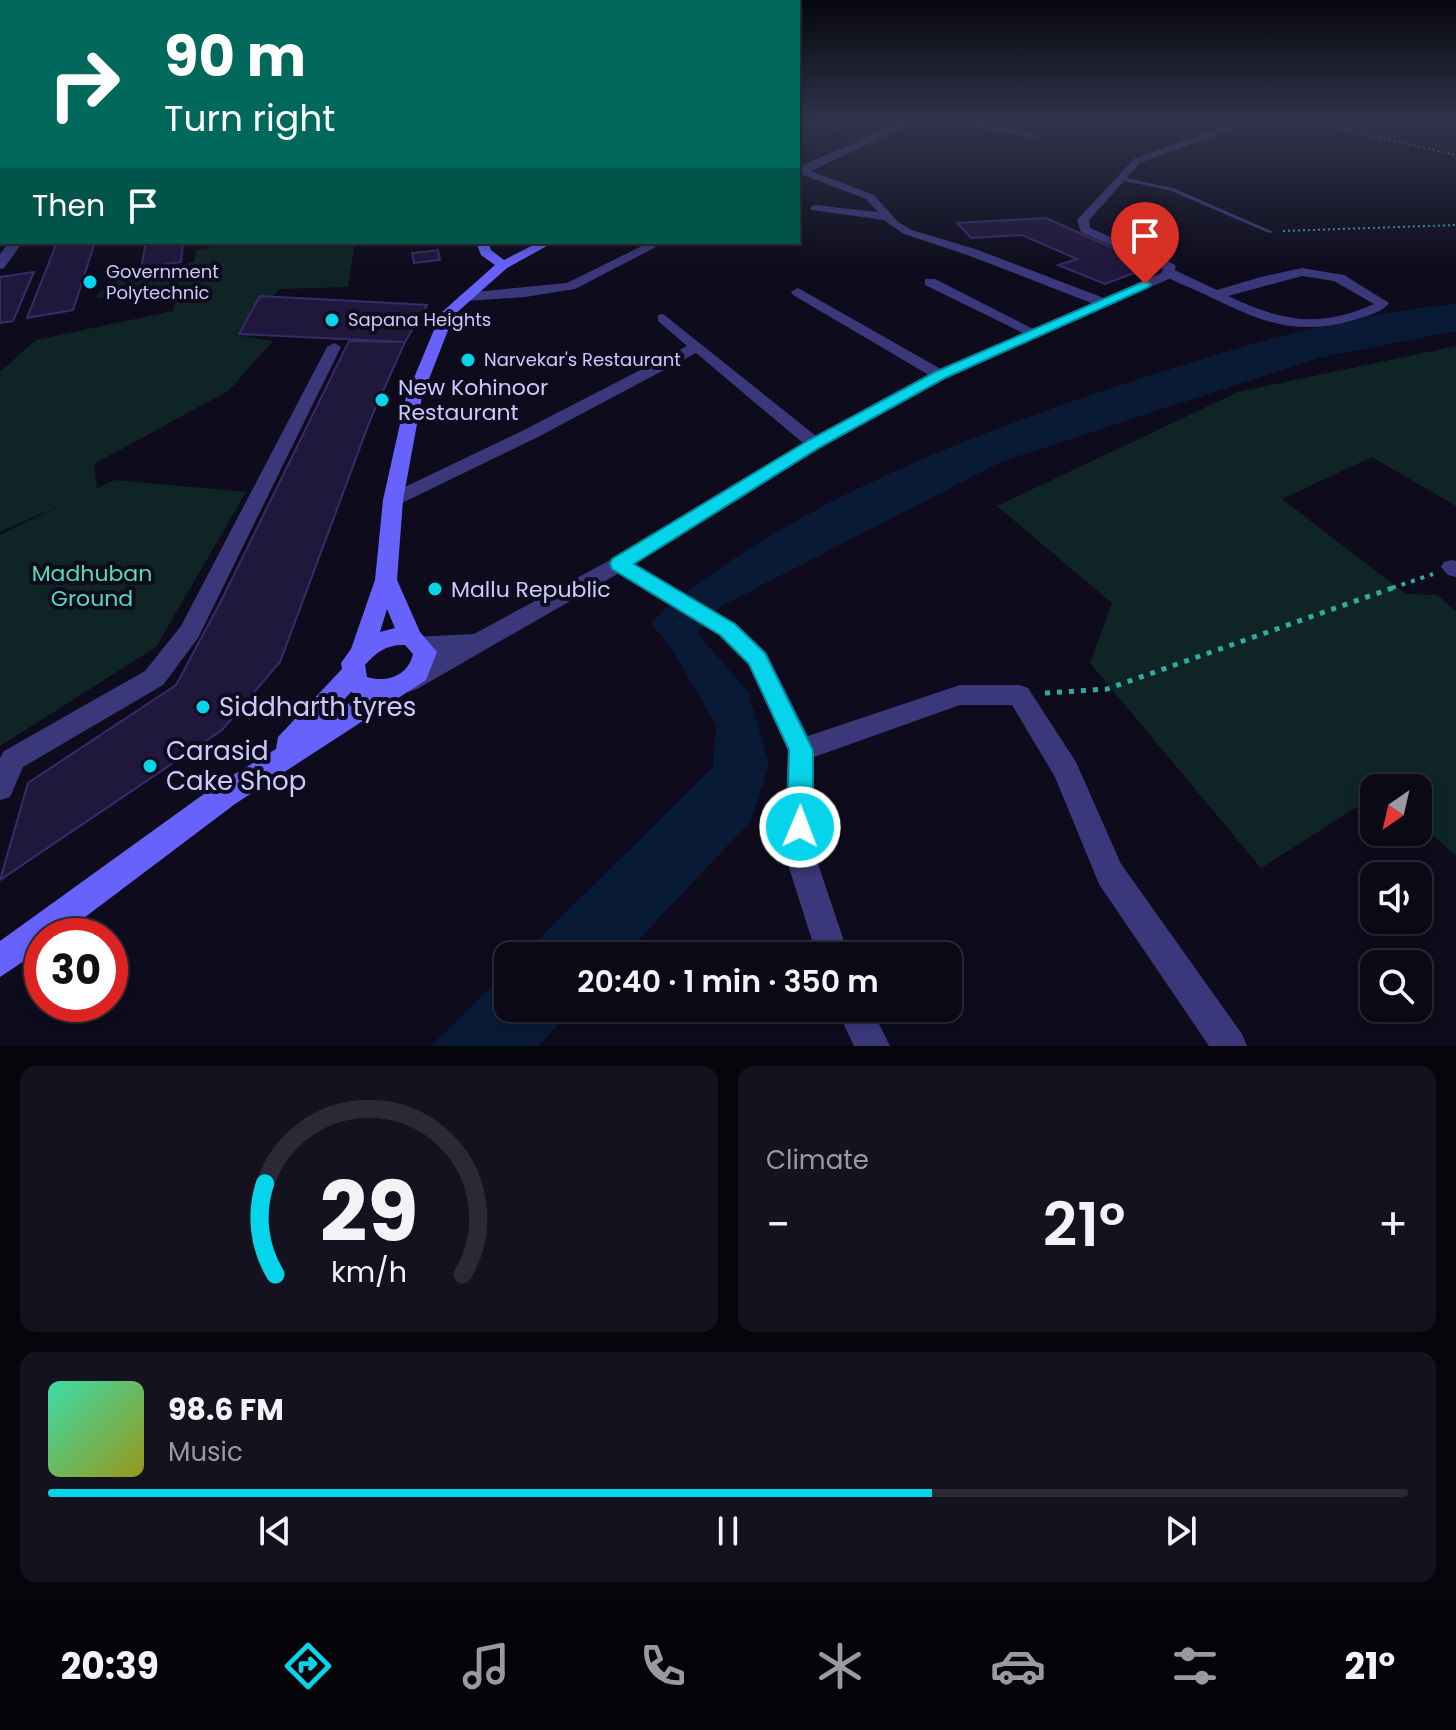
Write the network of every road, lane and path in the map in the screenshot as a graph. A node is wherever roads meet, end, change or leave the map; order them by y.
1 (800, 170) edge
2 (1129, 170) edge
3 (1121, 179) junction
4 (815, 208) dead end
5 (888, 217) junction
6 (1456, 225) edge
7 (1271, 232) joint
8 (14, 244) edge
9 (483, 244) edge
10 (544, 244) edge
11 (650, 247) dead end
12 (0, 265) edge
13 (503, 265) junction
14 (1167, 272) junction
15 (930, 282) dead end
16 (798, 292) dead end
17 (1220, 294) junction
18 (465, 297) junction
19 (1104, 303) junction
20 (663, 318) dead end
21 (1034, 333) junction
22 (698, 346) junction
23 (334, 347) dead end
24 (940, 375) junction
25 (815, 444) junction
26 (393, 500) junction
27 (619, 564) junction
28 (1454, 569) edge
29 (386, 580) junction
30 (416, 640) junction
31 (486, 640) junction
32 (356, 663) junction
33 (400, 685) junction
34 (1019, 695) junction
35 (801, 750) junction
36 (262, 771) junction
37 (0, 788) edge
38 (828, 942) edge
39 (0, 961) edge
40 (860, 1022) edge
41 (873, 1046) edge
42 (1230, 1046) edge

1 - 5 street
2 - 3 street
3 - 7 lane
3 - 14 street
4 - 5 street
5 - 19 street
6 - 7 path
8 - 12 street
9 - 13 main road
10 - 13 main road
11 - 18 street
13 - 18 main road
14 - 17 street
14 - 19 street
15 - 21 street
16 - 24 street
17 - 17 street
18 - 26 main road
19 - 21 street
20 - 22 street
21 - 24 street
22 - 25 street
22 - 26 street
23 - 37 street
24 - 25 street
25 - 27 street
26 - 29 main road
27 - 31 street
27 - 35 street
28 - 34 path
29 - 30 main road
29 - 32 main road
30 - 31 street
30 - 32 main road
30 - 33 main road
31 - 33 street
32 - 33 main road
32 - 36 main road
33 - 36 main road
34 - 35 street
34 - 42 street
35 - 38 street
36 - 39 main road
40 - 41 street

